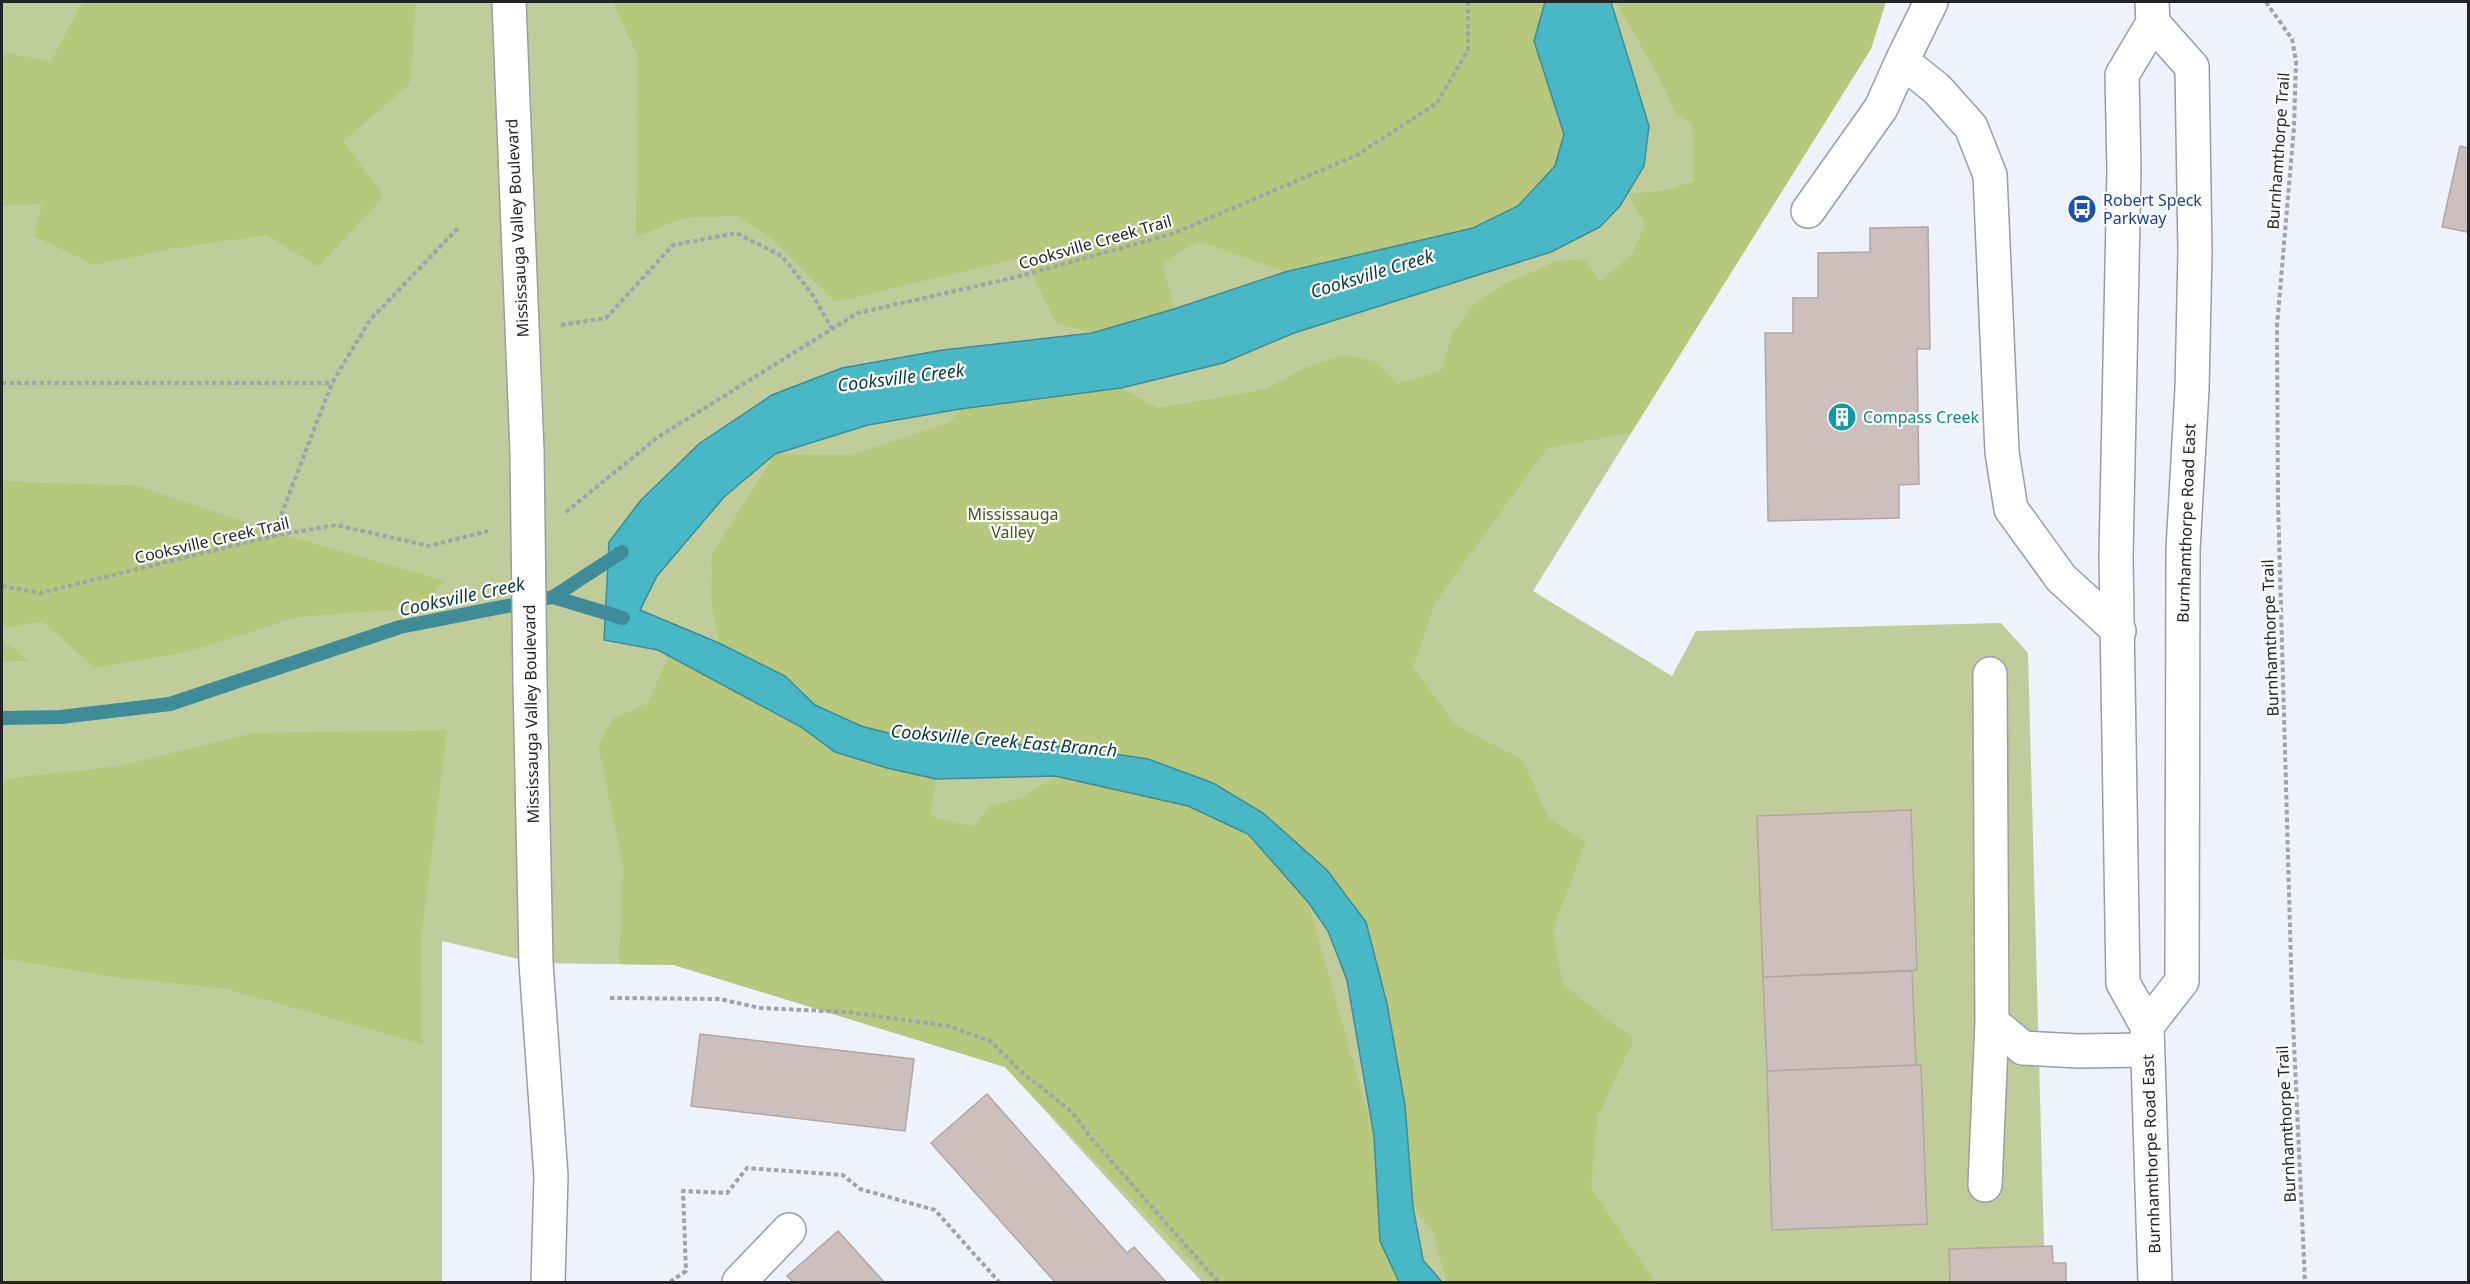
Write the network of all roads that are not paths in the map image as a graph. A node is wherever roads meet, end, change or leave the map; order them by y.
1 (508, 2) edge
2 (1931, 2) edge
3 (2153, 12) edge
4 (1902, 61) junction
5 (1808, 211) dead end
6 (2119, 631) junction
7 (1990, 674) dead end
8 (1992, 1022) junction
9 (2147, 1038) junction
10 (1985, 1185) dead end
11 (789, 1230) dead end
12 (548, 1282) edge
13 (739, 1282) edge
14 (2155, 1282) edge

1 - 12 main road, Mississauga Valley Boulevard, bridge
2 - 4 main road
3 - 6 main road, Burnhamthorpe Road East
3 - 9 main road, Burnhamthorpe Road East
4 - 5 main road
4 - 6 main road
6 - 9 main road, Burnhamthorpe Road East
7 - 8 main road
8 - 9 main road
8 - 10 main road
9 - 14 main road, Burnhamthorpe Road East
11 - 13 main road

